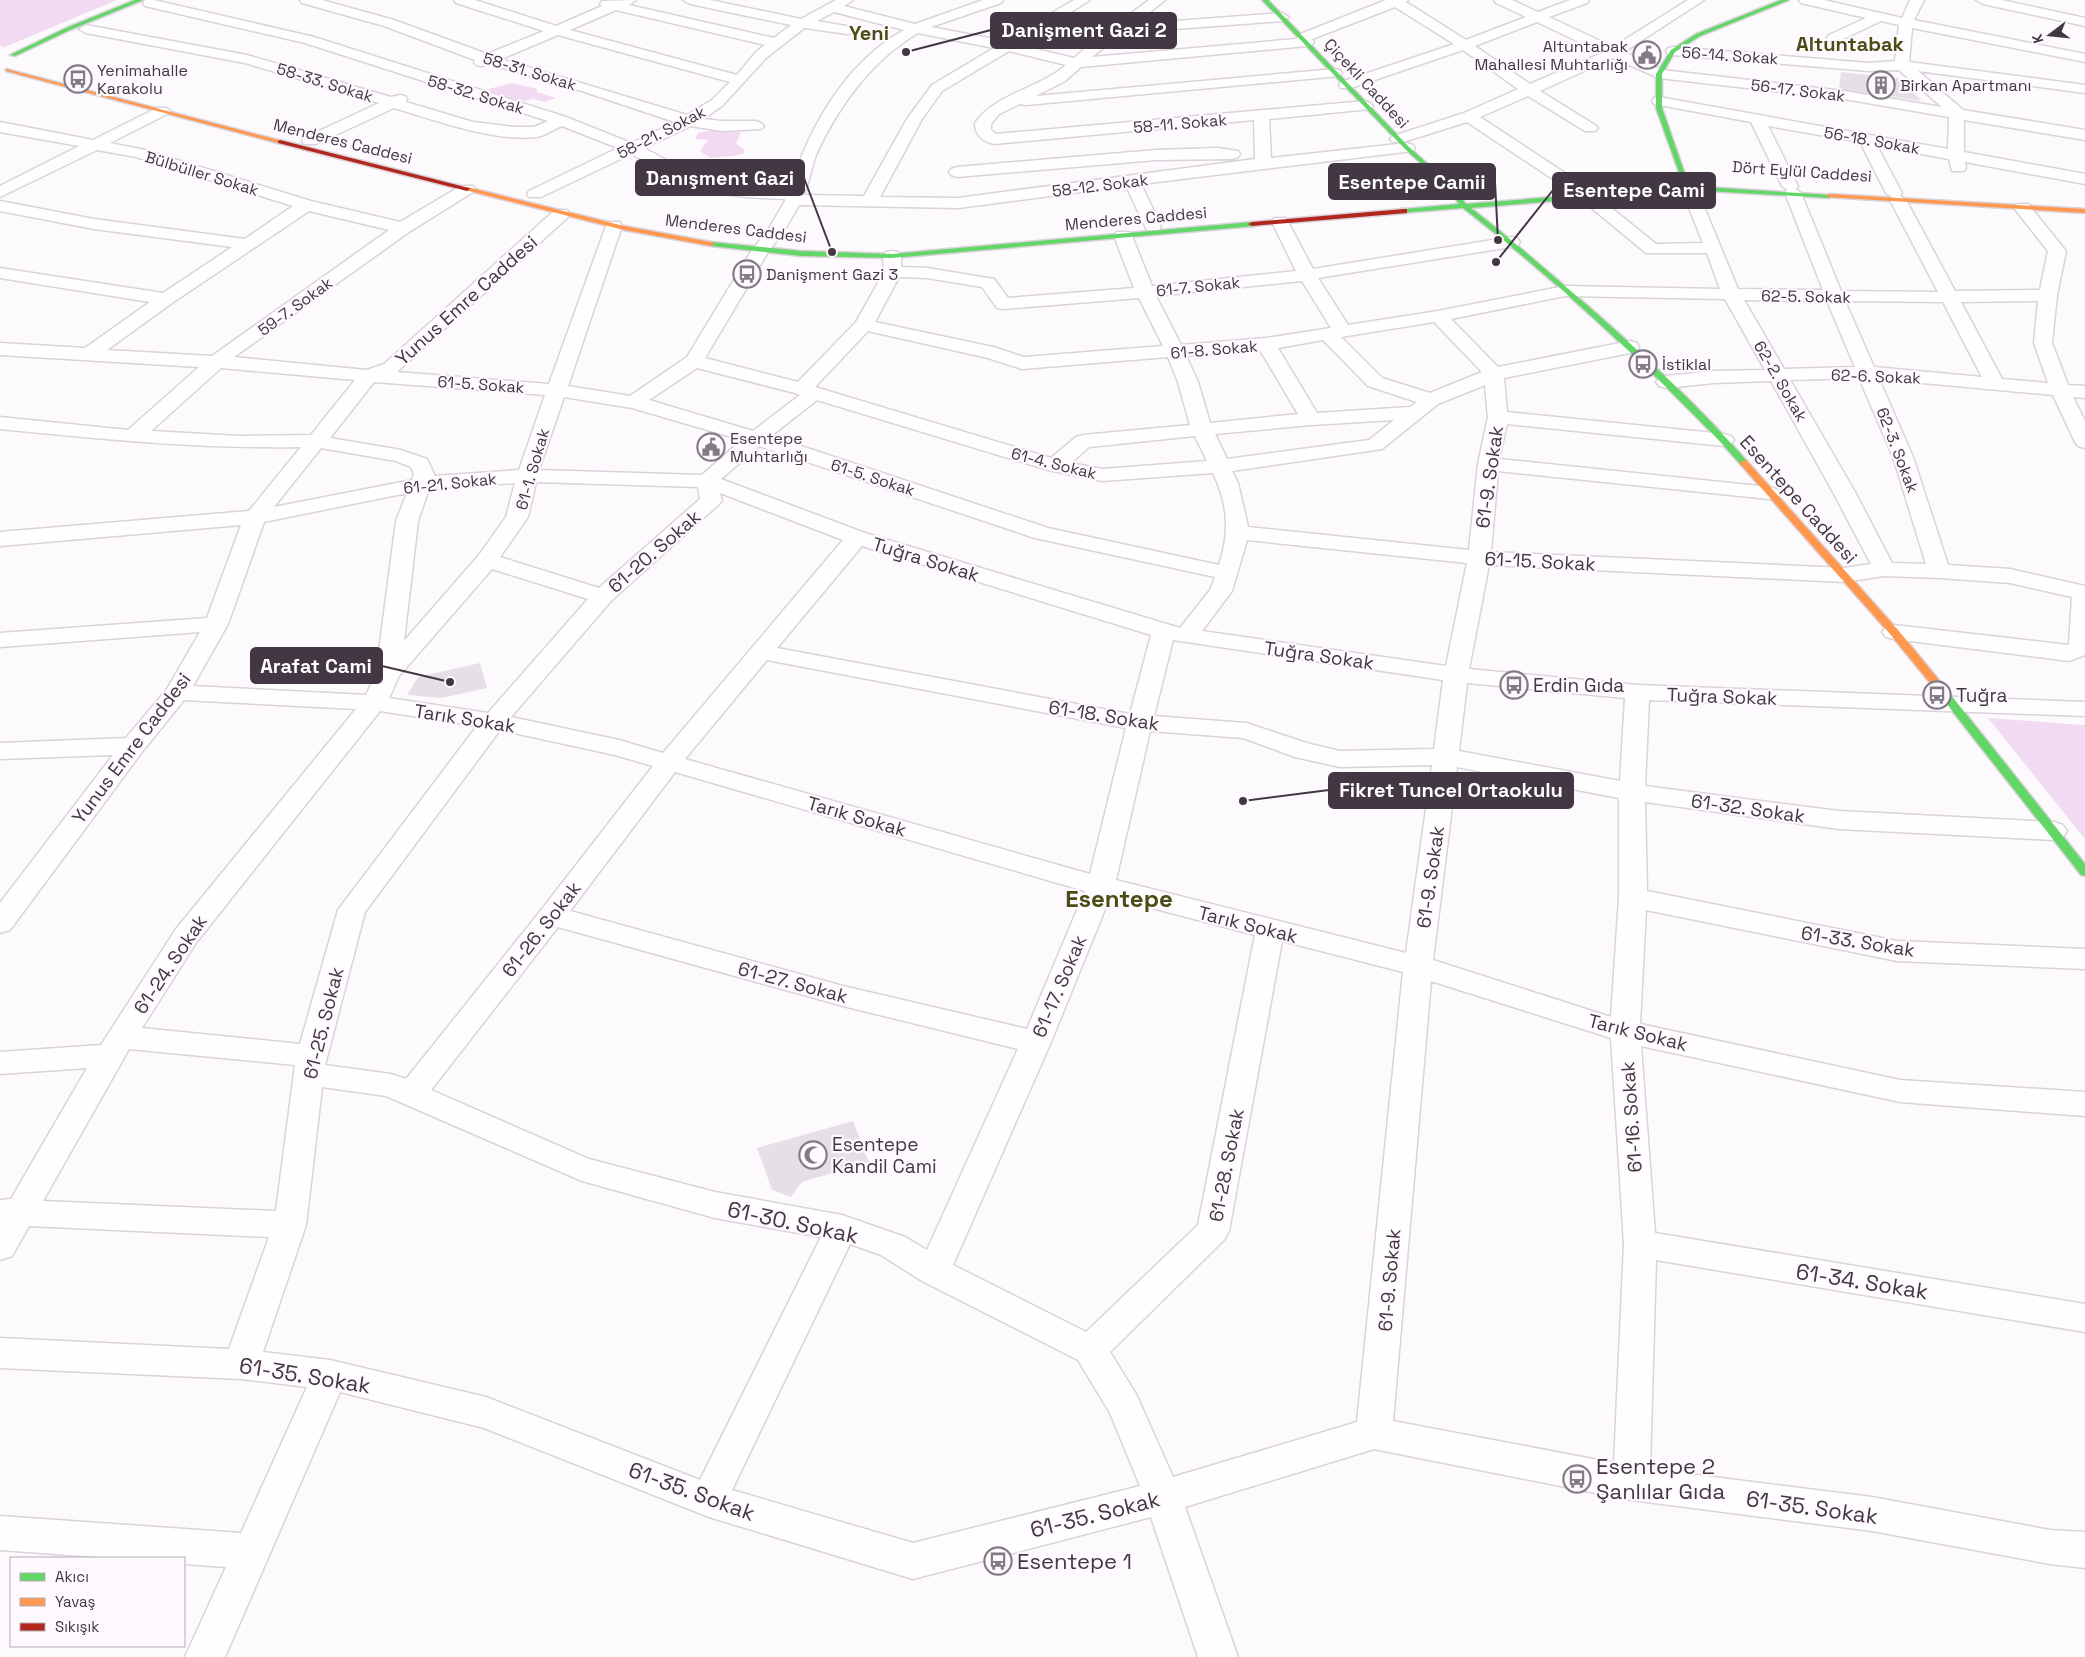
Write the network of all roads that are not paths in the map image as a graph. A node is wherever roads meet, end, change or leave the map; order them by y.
1 (307, 0) edge
2 (461, 0) edge
3 (596, 0) edge
4 (629, 0) edge
5 (690, 0) edge
6 (846, 0) edge
7 (996, 0) edge
8 (1083, 0) edge
9 (1158, 0) edge
10 (1265, 0) edge
11 (1501, 0) edge
12 (1582, 0) edge
13 (1697, 0) edge
14 (1786, 0) edge
15 (1806, 0) edge
16 (1917, 0) edge
17 (1983, 0) edge
18 (149, 1) edge
19 (1397, 1) edge
20 (731, 4) edge
21 (614, 6) junction
22 (831, 7) junction
23 (1282, 16) junction
24 (1878, 17) junction
25 (1537, 18) junction
26 (2085, 22) edge
27 (803, 23) junction
28 (1906, 23) junction
29 (1120, 28) junction
30 (86, 29) junction
31 (917, 29) junction
32 (553, 30) junction
33 (847, 30) dead end
34 (1834, 38) dead end
35 (1305, 40) junction
36 (777, 42) junction
37 (1465, 44) junction
38 (1007, 46) junction
39 (1673, 51) junction
40 (1613, 53) junction
41 (6, 55) edge
42 (2085, 58) edge
43 (487, 59) junction
44 (32, 61) junction
45 (1077, 63) junction
46 (1902, 64) junction
47 (3, 71) edge
48 (1335, 73) junction
49 (1659, 74) junction
50 (740, 80) junction
51 (437, 82) junction
52 (108, 84) dead end
53 (1346, 85) junction
54 (2085, 89) edge
55 (1530, 91) junction
56 (1658, 101) junction
57 (1013, 102) junction
58 (392, 103) junction
59 (1366, 106) junction
60 (162, 111) junction
61 (1957, 112) junction
62 (1261, 116) junction
63 (1469, 116) junction
64 (1757, 119) junction
65 (561, 120) junction
66 (690, 120) junction
67 (756, 126) dead end
68 (0, 127) edge
69 (1590, 128) dead end
70 (2085, 135) edge
71 (1865, 138) junction
72 (310, 141) junction
73 (94, 144) junction
74 (1402, 144) junction
75 (630, 148) junction
76 (1957, 162) junction
77 (1259, 164) junction
78 (957, 172) dead end
79 (2085, 179) edge
80 (1132, 181) junction
81 (1686, 184) junction
82 (1449, 186) junction
83 (467, 189) junction
84 (1792, 189) junction
85 (1581, 191) junction
86 (0, 192) edge
87 (535, 194) junction
88 (794, 197) junction
89 (1896, 197) junction
90 (1476, 201) junction
91 (869, 202) junction
92 (1460, 202) junction
93 (306, 205) junction
94 (0, 206) edge
95 (2085, 206) edge
96 (2022, 208) junction
97 (2085, 211) edge
98 (561, 214) junction
99 (1280, 222) junction
100 (614, 226) junction
101 (1154, 226) junction
102 (403, 228) junction
103 (1123, 236) junction
104 (1511, 242) junction
105 (247, 244) junction
106 (765, 245) junction
107 (1713, 248) junction
108 (893, 264) junction
109 (0, 273) edge
110 (1306, 274) junction
111 (1565, 291) junction
112 (1145, 292) junction
113 (1732, 295) junction
114 (2048, 295) junction
115 (1834, 296) junction
116 (1948, 297) junction
117 (166, 300) junction
118 (1438, 316) junction
119 (864, 325) junction
120 (1336, 334) junction
121 (1266, 344) junction
122 (1630, 347) junction
123 (0, 350) edge
124 (1175, 352) junction
125 (88, 355) junction
126 (217, 361) junction
127 (694, 361) junction
128 (1866, 372) junction
129 (1494, 374) junction
130 (369, 376) junction
131 (1779, 376) junction
132 (1666, 382) junction
133 (1995, 383) junction
134 (556, 390) junction
135 (2061, 390) junction
136 (808, 391) junction
137 (2085, 392) edge
138 (1431, 400) junction
139 (634, 402) junction
140 (1414, 413) junction
141 (1498, 417) junction
142 (1310, 419) junction
143 (0, 423) edge
144 (1203, 430) junction
145 (133, 436) junction
146 (756, 438) junction
147 (1724, 440) junction
148 (315, 441) junction
149 (2085, 442) edge
150 (1488, 464) junction
151 (1055, 466) junction
152 (1220, 466) junction
153 (527, 476) junction
154 (706, 481) junction
155 (421, 484) junction
156 (1770, 493) junction
157 (255, 517) junction
158 (1238, 532) junction
159 (857, 538) junction
160 (0, 539) edge
161 (1479, 558) junction
162 (487, 560) junction
163 (1884, 569) junction
164 (1939, 570) junction
165 (1227, 572) junction
166 (1844, 575) junction
167 (2084, 593) edge
168 (603, 596) junction
169 (216, 624) junction
170 (1894, 632) junction
171 (1175, 634) junction
172 (0, 640) edge
173 (763, 652) junction
174 (388, 674) junction
175 (1456, 675) junction
176 (177, 692) junction
177 (1637, 692) junction
178 (374, 703) junction
179 (1955, 706) junction
180 (2085, 709) edge
181 (494, 721) junction
182 (1140, 723) junction
183 (133, 746) junction
184 (0, 751) edge
185 (1446, 757) junction
186 (668, 762) junction
187 (1632, 792) junction
188 (2054, 831) junction
189 (2085, 872) edge
190 (1101, 886) junction
191 (13, 889) edge
192 (1633, 898) junction
193 (552, 916) junction
194 (0, 923) edge
195 (1270, 930) junction
196 (2085, 959) edge
197 (1418, 966) junction
198 (1625, 1032) junction
199 (1036, 1042) junction
200 (116, 1046) junction
201 (0, 1063) edge
202 (310, 1065) junction
203 (411, 1094) junction
204 (2085, 1104) edge
205 (10, 1212) edge
206 (290, 1225) junction
207 (842, 1228) junction
208 (1640, 1244) junction
209 (0, 1247) edge
210 (934, 1271) junction
211 (2085, 1318) edge
212 (1090, 1350) junction
213 (0, 1353) edge
214 (240, 1364) junction
215 (330, 1375) junction
216 (1374, 1434) junction
217 (1631, 1483) junction
218 (1163, 1497) junction
219 (709, 1500) junction
220 (0, 1533) edge
221 (2085, 1550) edge
222 (252, 1551) junction
223 (205, 1657) edge
224 (1218, 1657) edge

1 - 43 street, 58-31. Sokak
2 - 32 street
3 - 21 street
4 - 21 street
5 - 20 street
6 - 22 street, 58-21. Sokak
7 - 31 street
8 - 38 street
9 - 29 street
10 - 23 main road, Çiçekli Caddesi
11 - 25 street, 56-17. Sokak
12 - 25 street
13 - 40 street, 58-12. Sokak
14 - 39 main road
15 - 24 street
16 - 28 street
17 - 26 street
18 - 30 main road
18 - 41 main road
18 - 51 street, 58-32. Sokak
19 - 35 street
19 - 37 street
20 - 27 street
21 - 32 street
21 - 36 street
22 - 27 street, 58-21. Sokak
22 - 31 street
23 - 29 street
23 - 35 main road, Çiçekli Caddesi
24 - 28 street
24 - 34 street
25 - 37 street
25 - 40 street, 56-17. Sokak
27 - 33 street
27 - 36 street, 58-21. Sokak
28 - 42 street
28 - 46 street
29 - 45 street
30 - 44 main road
30 - 58 street, 58-33. Sokak
31 - 38 street
31 - 88 street
32 - 43 street
32 - 50 street
35 - 45 street
35 - 48 main road, Çiçekli Caddesi
36 - 50 street, 58-21. Sokak
37 - 53 street
37 - 55 street
38 - 45 street
38 - 91 street
39 - 46 street, 56-14. Sokak
39 - 49 main road
40 - 49 street, 56-17. Sokak
40 - 55 street, 58-12. Sokak
41 - 44 main road
43 - 51 street
43 - 66 street, 58-31. Sokak
44 - 47 main road
45 - 57 street
46 - 54 street, 56-14. Sokak
46 - 61 street
47 - 60 main road, Menderes Caddesi
48 - 53 main road, Çiçekli Caddesi
48 - 57 street
49 - 56 main road
49 - 61 street, 56-17. Sokak
50 - 66 street, 58-21. Sokak
51 - 58 street
51 - 65 street, 58-32. Sokak
52 - 72 main road, Menderes Caddesi
53 - 59 main road, Çiçekli Caddesi
55 - 63 street, 58-12. Sokak
55 - 69 street
56 - 64 street, 56-18. Sokak
56 - 81 main road
57 - 62 street, 58-11. Sokak
58 - 65 street, 58-33. Sokak
58 - 72 street
59 - 62 street, 58-11. Sokak
59 - 74 main road, Çiçekli Caddesi
60 - 73 street
60 - 83 main road, Menderes Caddesi
61 - 70 street, 56-17. Sokak
61 - 76 street
62 - 77 street
63 - 74 street, 58-12. Sokak
63 - 85 street
64 - 71 street, 56-18. Sokak
64 - 84 street, 62-3. Sokak
65 - 75 street, 58-32. Sokak
66 - 67 street, 58-31. Sokak
66 - 75 street, 58-21. Sokak
68 - 73 street, Bülbüller Sokak
71 - 76 street, 56-18. Sokak
71 - 89 street
72 - 87 main road, Menderes Caddesi
73 - 86 street
73 - 93 street, Bülbüller Sokak
74 - 77 street, 58-12. Sokak
74 - 82 main road, Çiçekli Caddesi
75 - 87 street, 58-21. Sokak
75 - 88 street, 58-32. Sokak
76 - 79 street, 56-18. Sokak
77 - 78 street
77 - 80 street, 58-12. Sokak
80 - 91 street, 58-12. Sokak
80 - 101 street
81 - 84 main road, Dört Eylül Caddesi
81 - 85 main road, Dört Eylül Caddesi
81 - 107 street, 62-2. Sokak
82 - 90 main road
82 - 92 main road, Esentepe Caddesi
83 - 98 main road, Menderes Caddesi
83 - 102 street, 59-7. Sokak
84 - 89 main road, Dört Eylül Caddesi
84 - 115 street, 62-3. Sokak
85 - 90 main road, Dört Eylül Caddesi
85 - 107 street
87 - 106 main road, Menderes Caddesi
88 - 91 street, 58-12. Sokak
88 - 106 street
89 - 95 main road, Dört Eylül Caddesi
89 - 96 main road, Dört Eylül Caddesi
89 - 116 street
90 - 92 main road, Menderes Caddesi
90 - 104 main road
92 - 99 main road, Menderes Caddesi
92 - 101 main road, Menderes Caddesi
92 - 104 main road, Esentepe Caddesi
93 - 102 street, Bülbüller Sokak
93 - 105 street
94 - 105 street
96 - 97 main road, Dört Eylül Caddesi
96 - 114 street
98 - 100 main road, Menderes Caddesi
98 - 130 street, Yunus Emre Caddesi
99 - 103 main road, Menderes Caddesi
99 - 110 street
100 - 106 main road, Menderes Caddesi
100 - 134 street, 61-1. Sokak
101 - 106 main road, Menderes Caddesi
102 - 126 street, 59-7. Sokak
103 - 108 main road, Menderes Caddesi
103 - 112 street
104 - 110 street, 61-7. Sokak
104 - 111 main road, Esentepe Caddesi
105 - 117 street
106 - 108 main road, Menderes Caddesi
106 - 127 street
107 - 113 street, 62-2. Sokak
108 - 112 street, 61-7. Sokak
108 - 119 street
109 - 117 street
110 - 112 street, 61-7. Sokak
110 - 120 street
111 - 113 street, 62-5. Sokak
111 - 118 street, 61-8. Sokak
111 - 122 main road, Esentepe Caddesi
112 - 124 street
113 - 115 street, 62-5. Sokak
113 - 131 street, 62-2. Sokak
114 - 116 street, 62-5. Sokak
114 - 135 street
115 - 116 street, 62-5. Sokak
115 - 128 street, 62-3. Sokak
116 - 133 street
117 - 125 street
118 - 120 street, 61-8. Sokak
118 - 129 street
119 - 124 street, 61-8. Sokak
119 - 136 street
120 - 121 street, 61-8. Sokak
120 - 138 street
121 - 124 street, 61-8. Sokak
121 - 142 street
122 - 129 street, 61-4. Sokak
122 - 132 main road, Esentepe Caddesi
123 - 125 street, 61-5. Sokak
124 - 144 street
125 - 126 street, 61-5. Sokak
126 - 130 street, 61-5. Sokak
126 - 145 street, 59-7. Sokak
127 - 136 street, 61-4. Sokak
127 - 139 street
128 - 131 street, 62-6. Sokak
128 - 133 street, 62-6. Sokak
128 - 164 street, 62-3. Sokak
129 - 138 street, 61-4. Sokak
129 - 141 street, 61-9. Sokak
130 - 134 street, 61-5. Sokak
130 - 148 street, Yunus Emre Caddesi
131 - 132 street, 62-6. Sokak
131 - 163 street, 62-2. Sokak
132 - 147 main road, Esentepe Caddesi
133 - 135 street, 62-6. Sokak
134 - 139 street, 61-5. Sokak
134 - 153 street, 61-1. Sokak
135 - 137 street, 62-6. Sokak
135 - 149 street
136 - 146 street
136 - 151 street, 61-4. Sokak
138 - 140 street, 61-4. Sokak
139 - 146 street, 61-5. Sokak
140 - 142 street
140 - 152 street, 61-4. Sokak
141 - 147 street
141 - 150 street, 61-9. Sokak
142 - 144 street
143 - 145 street
144 - 151 street
144 - 152 street
145 - 148 street
146 - 154 street
146 - 165 street, 61-5. Sokak
147 - 156 main road, Esentepe Caddesi
148 - 155 street
148 - 157 street, Yunus Emre Caddesi
150 - 156 street
150 - 161 street, 61-9. Sokak
151 - 152 street, 61-4. Sokak
152 - 158 street
153 - 154 street, 61-21. Sokak
153 - 155 street, 61-21. Sokak
153 - 162 street, 61-1. Sokak
154 - 159 street, Tuğra Sokak
154 - 168 street, 61-20. Sokak
155 - 157 street, 61-21. Sokak
155 - 174 street
156 - 166 main road, Esentepe Caddesi
157 - 160 street, 61-21. Sokak
157 - 169 street, Yunus Emre Caddesi
158 - 161 street, 61-15. Sokak
158 - 165 street
159 - 171 street, Tuğra Sokak
159 - 173 street, 61-26. Sokak
161 - 166 street, 61-15. Sokak
161 - 175 street, 61-9. Sokak
162 - 168 street
162 - 174 street, 61-1. Sokak
163 - 164 street, 61-15. Sokak
163 - 166 street, 61-15. Sokak
164 - 167 street, 61-15. Sokak
165 - 171 street
166 - 170 main road, Esentepe Caddesi
167 - 170 street
168 - 181 street, 61-20. Sokak
169 - 172 street
169 - 176 street, Yunus Emre Caddesi
170 - 179 main road, Esentepe Caddesi
171 - 175 street, Tuğra Sokak
171 - 182 street, 61-17. Sokak
173 - 182 street, 61-18. Sokak
173 - 186 street, 61-26. Sokak
174 - 178 street, 61-1. Sokak
175 - 177 street, Tuğra Sokak
175 - 185 street, 61-9. Sokak
176 - 178 street, Tarık Sokak
176 - 183 street, Yunus Emre Caddesi
177 - 179 street, Tuğra Sokak
177 - 187 street, 61-16. Sokak
178 - 181 street, Tarık Sokak
178 - 200 street, 61-24. Sokak
179 - 180 street, Tuğra Sokak
179 - 188 main road, Esentepe Caddesi
181 - 186 street, Tarık Sokak
181 - 202 street, 61-25. Sokak
182 - 185 street, 61-18. Sokak
182 - 190 street, 61-17. Sokak
183 - 184 street
183 - 191 street, Yunus Emre Caddesi
185 - 187 street, 61-32. Sokak
185 - 197 street, 61-9. Sokak
186 - 190 street, Tarık Sokak
186 - 193 street, 61-26. Sokak
187 - 188 street, 61-32. Sokak
187 - 192 street, 61-16. Sokak
188 - 189 main road, Esentepe Caddesi
190 - 195 street, Tarık Sokak
190 - 199 street, 61-17. Sokak
191 - 194 street, Yunus Emre Caddesi
192 - 196 street, 61-33. Sokak
192 - 198 street, 61-16. Sokak
193 - 199 street, 61-27. Sokak
193 - 203 street, 61-26. Sokak
195 - 197 street, Tarık Sokak
195 - 212 street, 61-28. Sokak
197 - 198 street, Tarık Sokak
197 - 216 street, 61-9. Sokak
198 - 204 street, Tarık Sokak
198 - 208 street, 61-16. Sokak
199 - 210 street, 61-17. Sokak
200 - 201 street, 61-30. Sokak
200 - 202 street, 61-30. Sokak
200 - 205 street, 61-24. Sokak
202 - 203 street, 61-30. Sokak
202 - 206 street, 61-25. Sokak
203 - 207 street, 61-30. Sokak
205 - 206 street
205 - 209 street, 61-24. Sokak
206 - 214 street, 61-25. Sokak
207 - 210 street, 61-30. Sokak
207 - 219 street
208 - 211 street, 61-34. Sokak
208 - 217 street, 61-16. Sokak
210 - 212 street, 61-30. Sokak
212 - 218 street
213 - 214 street, 61-35. Sokak
214 - 215 street, 61-35. Sokak
215 - 219 street, 61-35. Sokak
215 - 222 street
216 - 217 street, 61-35. Sokak
216 - 218 street, 61-35. Sokak
217 - 221 street, 61-35. Sokak
218 - 219 street, 61-35. Sokak
218 - 224 street
220 - 222 street
222 - 223 street

